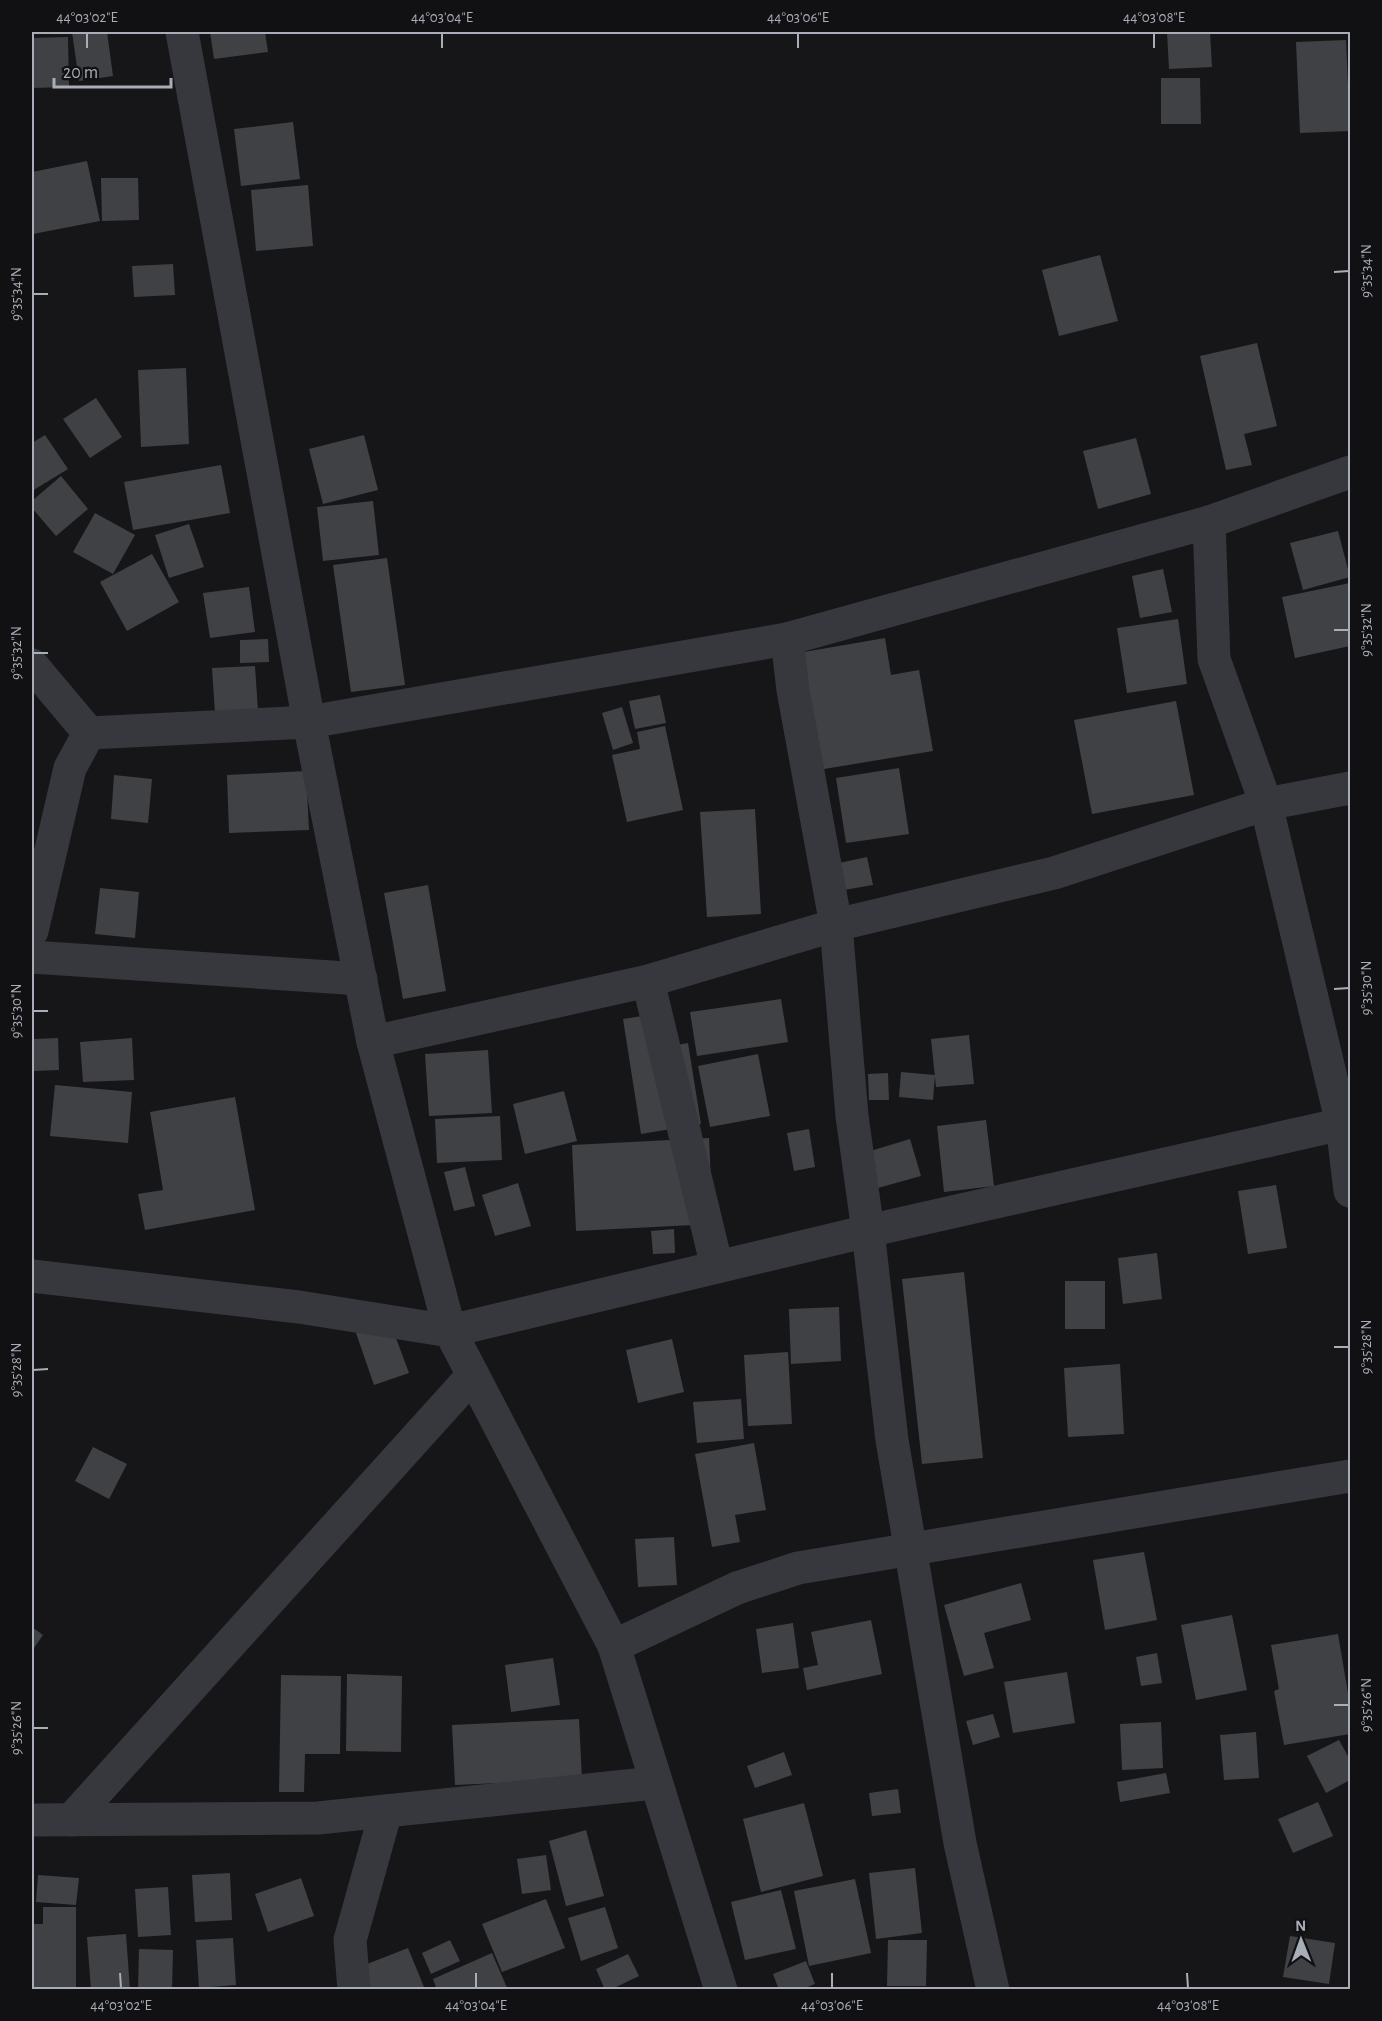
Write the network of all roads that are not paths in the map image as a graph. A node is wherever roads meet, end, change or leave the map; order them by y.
1 (182, 32) edge
2 (1350, 472) edge
3 (1209, 522) junction
4 (787, 639) junction
5 (32, 665) edge
6 (309, 722) junction
7 (89, 733) junction
8 (1350, 789) edge
9 (1266, 804) junction
10 (836, 925) junction
11 (32, 931) edge
12 (32, 957) edge
13 (361, 980) junction
14 (648, 981) junction
15 (373, 1042) junction
16 (1342, 1124) junction
17 (1350, 1191) edge
18 (868, 1231) junction
19 (717, 1267) junction
20 (32, 1276) edge
21 (450, 1331) junction
22 (473, 1375) junction
23 (1350, 1476) edge
24 (910, 1549) junction
25 (614, 1646) junction
26 (655, 1783) junction
27 (386, 1811) junction
28 (32, 1820) edge
29 (71, 1820) junction
30 (354, 1989) edge
31 (721, 1989) edge
32 (993, 1989) edge

1 - 6 street
2 - 3 street
3 - 4 street
3 - 9 street
4 - 6 street
4 - 10 street
5 - 7 street
6 - 7 street
6 - 13 street
7 - 11 street
8 - 9 street
9 - 10 street
9 - 16 street
10 - 14 street
10 - 18 street
12 - 13 street
13 - 15 street
14 - 15 street
14 - 19 street
15 - 21 street
16 - 17 street
16 - 18 street
18 - 19 street
18 - 24 street
19 - 21 street
20 - 21 street
21 - 22 street
22 - 25 street
22 - 29 street
23 - 24 street
24 - 25 street
24 - 32 street
25 - 26 street
26 - 27 street
26 - 31 street
27 - 29 street
27 - 30 street
28 - 29 street

